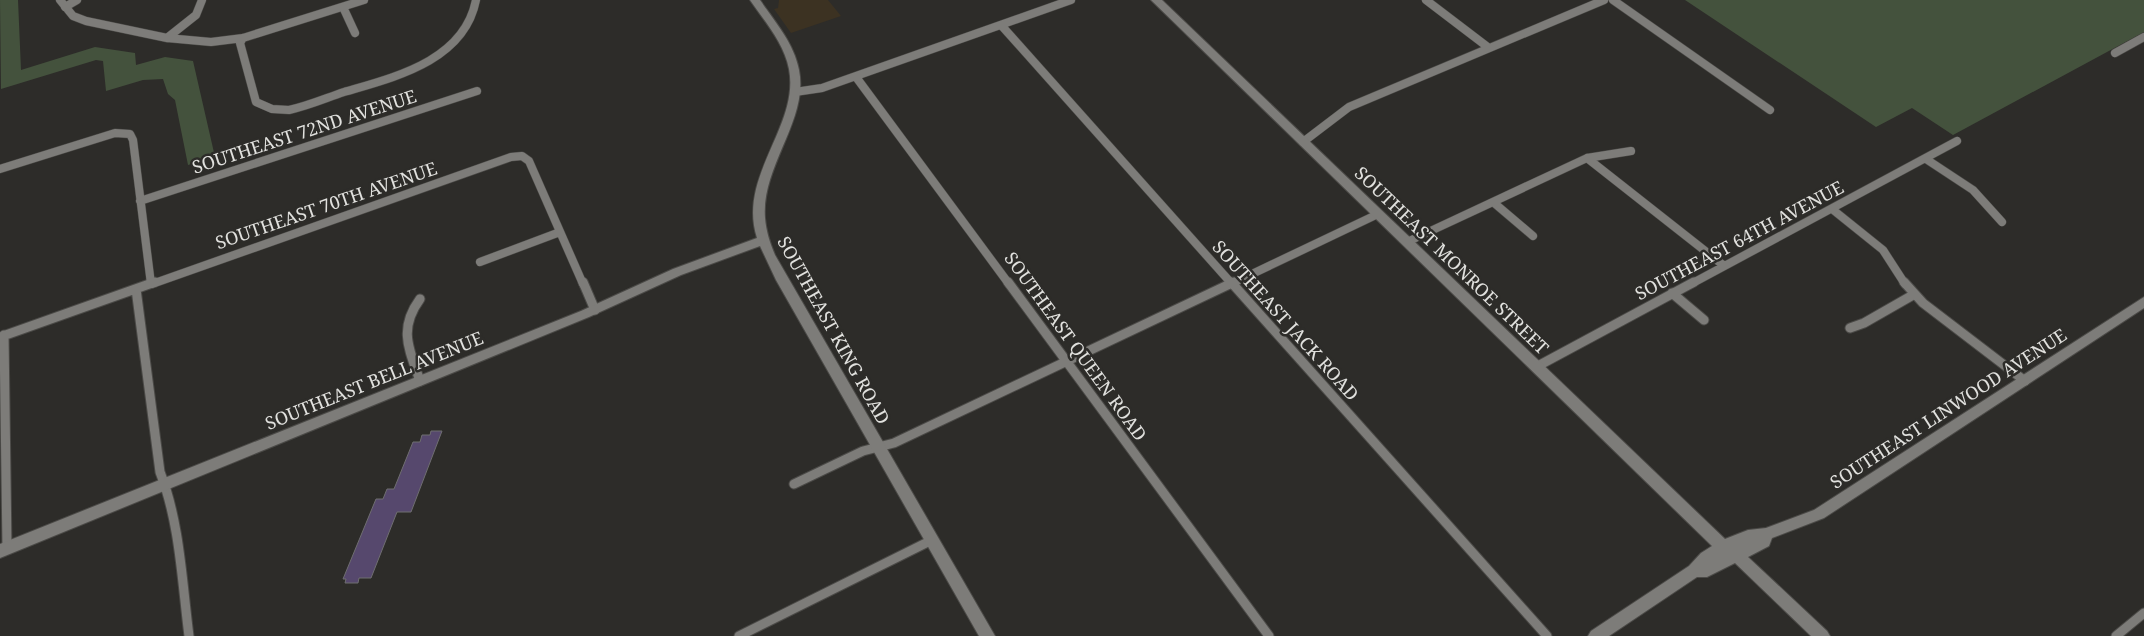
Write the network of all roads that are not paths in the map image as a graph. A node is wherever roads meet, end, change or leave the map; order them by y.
1 (60, 0) edge
2 (77, 0) edge
3 (202, 0) edge
4 (364, 0) edge
5 (476, 0) edge
6 (755, 0) edge
7 (1071, 0) edge
8 (1156, 0) edge
9 (1426, 0) edge
10 (1604, 0) edge
11 (1614, 0) edge
12 (65, 7) junction
13 (343, 7) junction
14 (1002, 25) junction
15 (355, 33) dead end
16 (2144, 37) edge
17 (167, 38) junction
18 (243, 38) junction
19 (1489, 48) junction
20 (2115, 53) dead end
21 (856, 77) junction
22 (477, 91) dead end
23 (795, 92) junction
24 (1770, 110) dead end
25 (1957, 141) dead end
26 (1303, 142) junction
27 (1631, 151) dead end
28 (1587, 158) junction
29 (1926, 159) junction
30 (0, 168) edge
31 (140, 201) junction
32 (1493, 202) junction
33 (1832, 209) junction
34 (1378, 214) junction
35 (2002, 222) dead end
36 (560, 232) junction
37 (1533, 236) dead end
38 (762, 240) junction
39 (1407, 242) junction
40 (480, 262) dead end
41 (1723, 265) junction
42 (1232, 283) junction
43 (151, 284) junction
44 (136, 289) junction
45 (1672, 293) junction
46 (1913, 294) junction
47 (420, 299) dead end
48 (2144, 302) edge
49 (595, 310) junction
50 (1704, 320) dead end
51 (1850, 328) dead end
52 (2, 336) edge
53 (1067, 360) junction
54 (1536, 367) junction
55 (420, 381) junction
56 (2025, 381) junction
57 (878, 447) junction
58 (165, 484) junction
59 (794, 484) dead end
60 (932, 540) junction
61 (3, 549) edge
62 (1729, 551) junction
63 (2144, 613) edge
64 (189, 636) edge
65 (739, 636) edge
66 (987, 636) edge
67 (1269, 636) edge
68 (1547, 636) edge
69 (1596, 636) edge
70 (1822, 636) edge
71 (2116, 636) edge

1 - 12 street
2 - 12 street
3 - 17 street
4 - 13 street
5 - 18 street
6 - 23 main road, SOUTHEAST KING ROAD
7 - 14 street
8 - 26 main road, SOUTHEAST MONROE STREET
9 - 19 street
10 - 19 street
11 - 24 street
12 - 17 street
13 - 15 street
13 - 18 street
14 - 21 street
14 - 42 street, SOUTHEAST JACK ROAD
16 - 20 street
17 - 18 street
19 - 26 street
21 - 23 street
21 - 53 street, SOUTHEAST QUEEN ROAD
22 - 31 street, SOUTHEAST 72ND AVENUE
23 - 38 main road, SOUTHEAST KING ROAD
25 - 29 street, SOUTHEAST 64TH AVENUE
26 - 34 main road, SOUTHEAST MONROE STREET
27 - 28 street
28 - 32 street
28 - 41 street
29 - 33 street, SOUTHEAST 64TH AVENUE
29 - 35 street
30 - 31 street
31 - 43 street
32 - 37 street
32 - 39 street
33 - 41 street, SOUTHEAST 64TH AVENUE
33 - 46 street
34 - 39 main road, SOUTHEAST MONROE STREET
34 - 42 street
36 - 40 street
36 - 43 street, SOUTHEAST 70TH AVENUE
36 - 49 street
38 - 49 main road, SOUTHEAST BELL AVENUE
38 - 57 main road, SOUTHEAST KING ROAD
39 - 54 main road, SOUTHEAST MONROE STREET
41 - 45 street, SOUTHEAST 64TH AVENUE
42 - 53 street
42 - 68 street, SOUTHEAST JACK ROAD
43 - 44 street, SOUTHEAST 70TH AVENUE
44 - 52 street, SOUTHEAST 70TH AVENUE
44 - 58 street
45 - 50 street
45 - 54 street, SOUTHEAST 64TH AVENUE
46 - 51 street
46 - 56 street
47 - 55 street
48 - 56 main road, SOUTHEAST LINWOOD AVENUE
49 - 55 main road, SOUTHEAST BELL AVENUE
52 - 61 street
53 - 57 street
53 - 67 street, SOUTHEAST QUEEN ROAD
54 - 62 main road, SOUTHEAST MONROE STREET
55 - 58 main road, SOUTHEAST BELL AVENUE
56 - 62 main road, SOUTHEAST LINWOOD AVENUE
57 - 59 street
57 - 60 main road, SOUTHEAST KING ROAD
58 - 61 main road, SOUTHEAST BELL AVENUE
58 - 64 street
60 - 65 street
60 - 66 main road, SOUTHEAST KING ROAD
62 - 69 main road, SOUTHEAST LINWOOD AVENUE
62 - 70 main road, SOUTHEAST MONROE STREET
63 - 71 street

